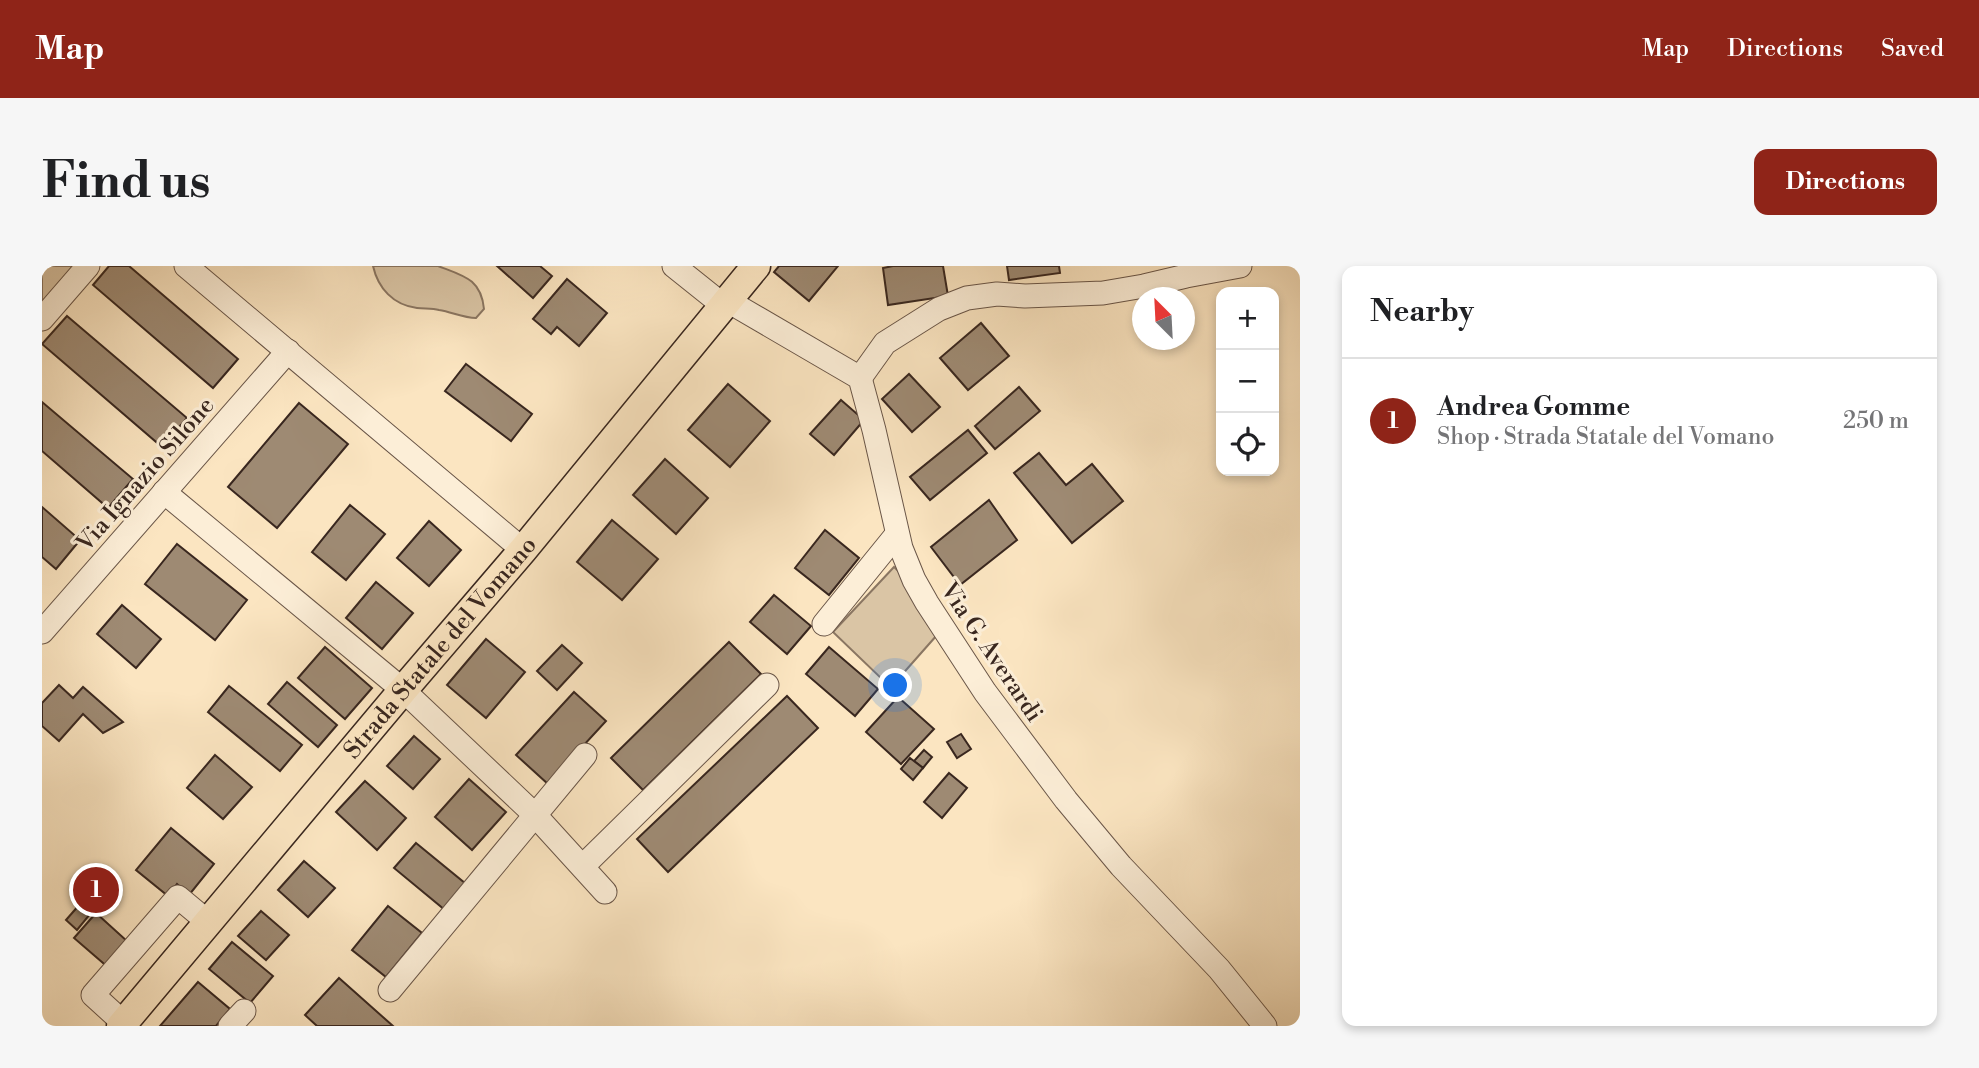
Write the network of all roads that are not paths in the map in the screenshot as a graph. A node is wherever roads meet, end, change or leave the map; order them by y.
1 (88, 266) edge
2 (186, 266) edge
3 (674, 266) edge
4 (756, 266) edge
5 (1240, 266) edge
6 (726, 303) junction
7 (42, 318) edge
8 (288, 351) junction
9 (860, 378) junction
10 (164, 492) junction
11 (897, 534) junction
12 (523, 550) junction
13 (824, 624) dead end
14 (42, 632) edge
15 (767, 685) dead end
16 (403, 690) junction
17 (584, 755) dead end
18 (534, 814) junction
19 (583, 866) junction
20 (605, 892) dead end
21 (208, 922) junction
22 (390, 990) dead end
23 (124, 1025) edge
24 (1265, 1026) edge

1 - 7 street
2 - 8 street
3 - 6 street
4 - 6 main road, Strada Statale del Vomano
5 - 9 street
6 - 9 street
6 - 12 main road, Strada Statale del Vomano
8 - 10 street, Via Ignazio Silone
8 - 12 street
9 - 11 street, Via G. Averardi
10 - 14 street, Via Ignazio Silone
10 - 16 street
11 - 13 street
11 - 24 street, Via G. Averardi
12 - 16 main road, Strada Statale del Vomano
15 - 19 street
16 - 18 street
16 - 21 main road, Strada Statale del Vomano
17 - 18 street
18 - 19 street
18 - 22 street
19 - 20 street
21 - 23 main road, Strada Statale del Vomano
21 - 23 street

